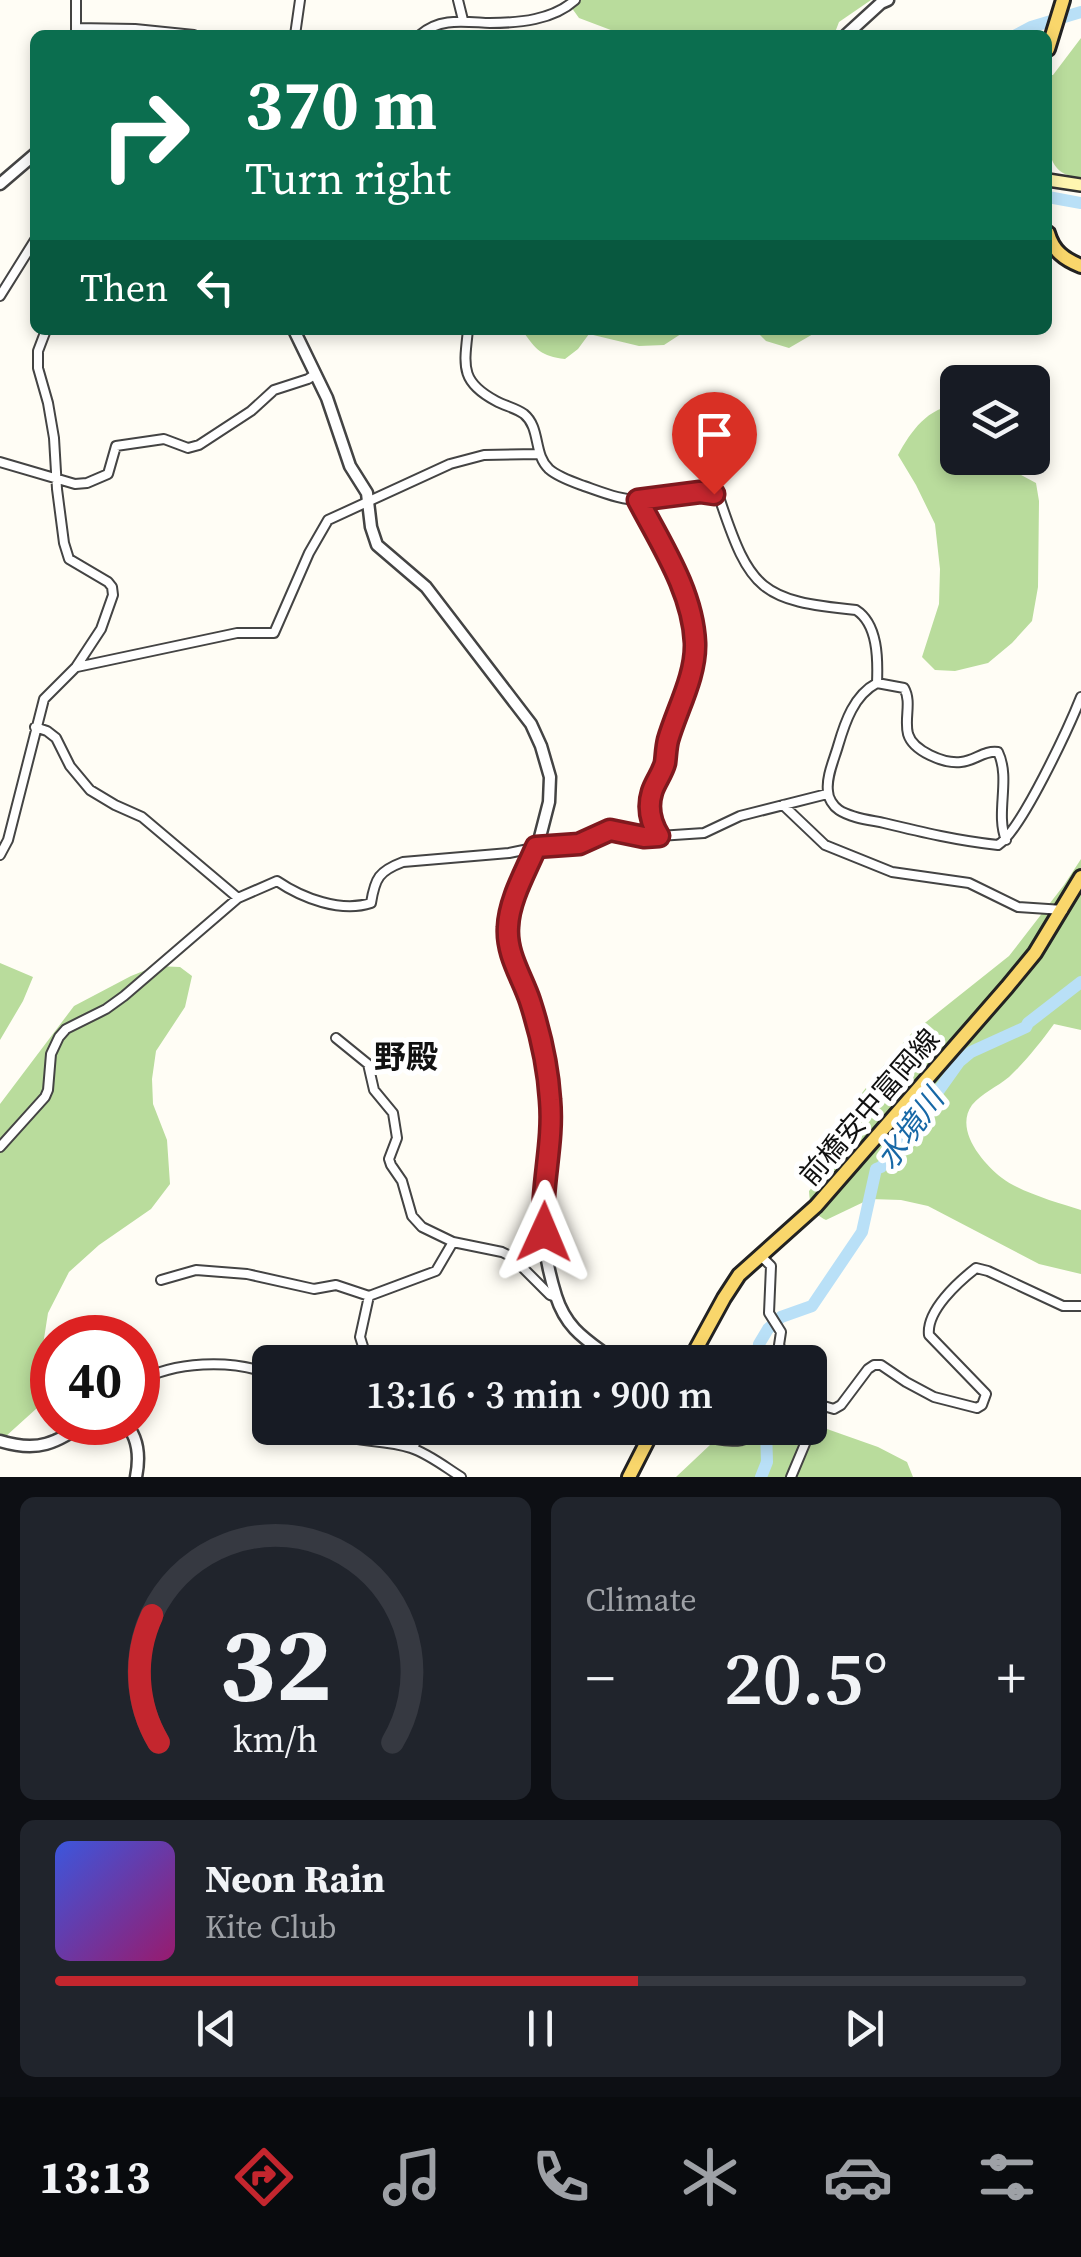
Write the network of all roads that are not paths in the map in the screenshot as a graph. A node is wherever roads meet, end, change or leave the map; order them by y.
1 (76, 0) edge
2 (300, 0) edge
3 (458, 0) edge
4 (575, 0) edge
5 (888, 0) edge
6 (1061, 5) edge
7 (462, 20) junction
8 (490, 23) junction
9 (76, 30) edge
10 (106, 30) edge
11 (145, 30) edge
12 (296, 30) edge
13 (426, 30) edge
14 (490, 30) edge
15 (851, 30) edge
16 (1052, 35) edge
17 (30, 158) edge
18 (1052, 181) edge
19 (0, 184) edge
20 (1081, 185) edge
21 (1052, 242) edge
22 (30, 248) edge
23 (1081, 266) edge
24 (0, 296) edge
25 (44, 335) edge
26 (296, 335) edge
27 (467, 335) edge
28 (316, 374) junction
29 (538, 454) junction
30 (0, 462) edge
31 (56, 480) junction
32 (638, 500) junction
33 (370, 502) junction
34 (76, 667) junction
35 (877, 682) junction
36 (1081, 697) edge
37 (35, 726) junction
38 (827, 794) junction
39 (783, 804) junction
40 (659, 836) junction
41 (1006, 840) junction
42 (536, 847) junction
43 (0, 855) edge
44 (1081, 877) edge
45 (238, 898) junction
46 (1063, 910) junction
47 (336, 1038) dead end
48 (0, 1147) edge
49 (453, 1242) junction
50 (760, 1255) junction
51 (161, 1280) dead end
52 (369, 1296) junction
53 (556, 1297) junction
54 (1081, 1306) edge
55 (363, 1345) edge
56 (591, 1345) edge
57 (698, 1345) edge
58 (779, 1345) edge
59 (252, 1369) edge
60 (160, 1371) edge
61 (827, 1407) edge
62 (0, 1441) edge
63 (43, 1445) edge
64 (136, 1445) edge
65 (396, 1445) edge
66 (414, 1445) edge
67 (646, 1445) edge
68 (805, 1445) edge
69 (414, 1449) junction
70 (136, 1477) edge
71 (461, 1477) edge
72 (630, 1477) edge
73 (792, 1477) edge

1 - 9 street
2 - 12 street
3 - 7 street
4 - 8 street
5 - 15 street
6 - 16 main road
7 - 8 street
7 - 13 street
8 - 14 street
10 - 11 street
17 - 19 street
18 - 20 main road
21 - 23 main road
22 - 24 street
25 - 31 street
26 - 28 street
27 - 29 street
28 - 31 street
28 - 33 street
29 - 32 street
29 - 33 street
30 - 31 street
31 - 34 street
32 - 35 street
32 - 40 street
33 - 34 street
33 - 42 street
34 - 37 street
35 - 38 street
35 - 41 street
36 - 41 street
37 - 43 street
37 - 45 street
38 - 39 street
38 - 41 street
39 - 40 street
39 - 46 street
40 - 42 street
42 - 45 street
42 - 53 street
44 - 46 main road, 前橋安中富岡線
45 - 48 street
46 - 50 main road, 前橋安中富岡線
47 - 49 street
49 - 52 street
49 - 53 street
50 - 57 main road, 前橋安中富岡線
50 - 58 street
51 - 52 street
52 - 55 street
53 - 56 street
54 - 61 street
59 - 60 street
62 - 63 street
64 - 70 street
65 - 69 street
66 - 69 street
67 - 72 main road
68 - 73 street
69 - 71 street

